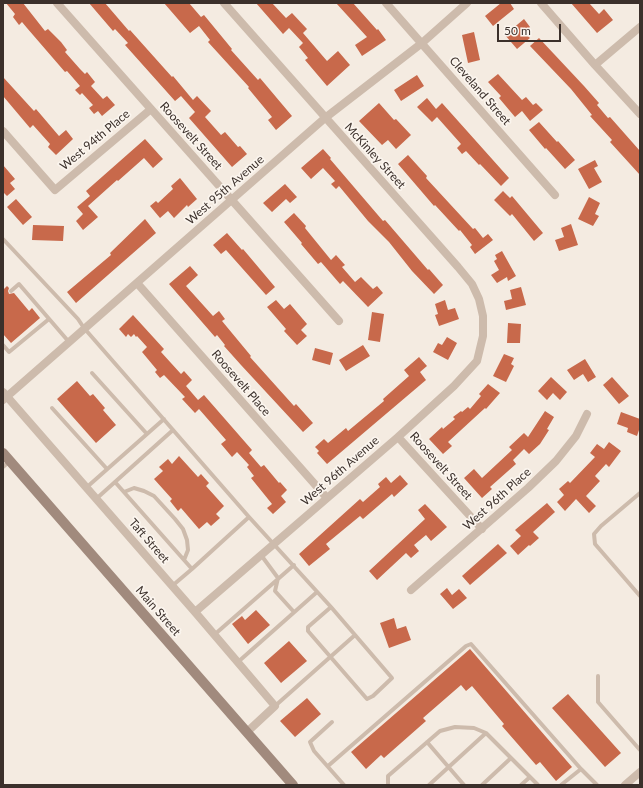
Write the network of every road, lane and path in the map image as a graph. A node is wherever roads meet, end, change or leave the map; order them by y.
1 (56, 3) edge
2 (224, 3) edge
3 (386, 3) edge
4 (467, 3) edge
5 (541, 3) edge
6 (640, 27) edge
7 (422, 43) junction
8 (595, 66) junction
9 (151, 109) junction
10 (640, 114) edge
11 (325, 118) junction
12 (3, 132) edge
13 (555, 195) dead end
14 (233, 200) junction
15 (3, 239) edge
16 (137, 283) junction
17 (11, 291) dead end
18 (49, 319) junction
19 (339, 322) dead end
20 (84, 328) junction
21 (483, 336) joint
22 (68, 342) junction
23 (3, 345) edge
24 (92, 373) dead end
25 (4, 396) edge
26 (52, 408) dead end
27 (587, 414) dead end
28 (164, 419) junction
29 (174, 430) junction
30 (147, 434) junction
31 (398, 437) junction
32 (5, 461) edge
33 (107, 469) junction
34 (115, 482) junction
35 (86, 488) junction
36 (124, 492) junction
37 (640, 493) edge
38 (327, 498) junction
39 (96, 499) junction
40 (249, 517) junction
41 (482, 529) junction
42 (273, 544) junction
43 (261, 555) junction
44 (184, 560) junction
45 (294, 565) junction
46 (192, 568) junction
47 (278, 578) junction
48 (172, 586) junction
49 (411, 590) dead end
50 (317, 592) junction
51 (640, 596) edge
52 (330, 607) junction
53 (195, 612) junction
54 (294, 612) junction
55 (214, 635) junction
56 (355, 635) junction
57 (331, 658) junction
58 (238, 662) junction
59 (598, 676) dead end
60 (275, 706) junction
61 (332, 722) dead end
62 (247, 732) junction
63 (486, 734) junction
64 (427, 742) junction
65 (640, 750) edge
66 (511, 758) junction
67 (328, 766) junction
68 (448, 767) junction
69 (581, 769) junction
70 (640, 772) edge
71 (530, 777) junction
72 (293, 785) edge
73 (344, 785) edge
74 (388, 785) edge
75 (429, 785) edge
76 (464, 785) edge
77 (482, 785) edge
78 (521, 785) edge
79 (538, 785) edge
80 (561, 785) edge
81 (597, 785) edge
82 (626, 785) edge

1 - 9 street, Roosevelt Street
2 - 11 street, McKinley Street
3 - 7 street, Cleveland Street
4 - 7 street, West 95th Avenue
5 - 8 street
6 - 8 street
7 - 11 street, West 95th Avenue
7 - 13 street, Cleveland Street
8 - 10 street
9 - 12 street, West 94th Place
9 - 14 street, Roosevelt Street
11 - 14 street, West 95th Avenue
11 - 21 street, McKinley Street
14 - 16 street, West 95th Avenue
14 - 19 street, Roosevelt Street
15 - 20 lane
16 - 20 street, West 95th Avenue
16 - 38 street, Roosevelt Place
17 - 18 lane
18 - 22 lane
18 - 23 lane
20 - 22 street, West 95th Avenue
20 - 28 lane
21 - 31 street, West 96th Avenue
22 - 25 street, West 95th Avenue
24 - 30 lane
25 - 35 street, Taft Street
26 - 33 lane
27 - 41 street, West 96th Place
28 - 29 lane
28 - 30 lane
29 - 34 lane
29 - 40 lane
30 - 33 lane
31 - 38 street, West 96th Avenue
31 - 41 street, Roosevelt Street
32 - 62 main road, Main Street
33 - 35 lane
34 - 36 lane
34 - 39 lane
35 - 39 street, Taft Street
36 - 44 lane
36 - 44 lane
37 - 51 lane
38 - 42 street, West 96th Avenue
39 - 48 street, Taft Street
40 - 42 lane
40 - 46 lane
41 - 49 street, West 96th Place
42 - 43 street, West 96th Avenue
42 - 45 lane
43 - 47 lane
43 - 53 street, West 96th Avenue
44 - 46 lane
45 - 47 lane
45 - 50 lane
46 - 48 lane
47 - 54 lane
47 - 55 lane
48 - 53 street, Taft Street
50 - 52 lane
50 - 54 lane
52 - 56 lane
52 - 57 lane
53 - 55 street, Taft Street
54 - 58 lane
55 - 58 street, Taft Street
56 - 57 lane
56 - 57 lane
57 - 60 lane
58 - 60 street, Taft Street
59 - 65 lane
60 - 62 street
61 - 67 lane
62 - 72 main road, Main Street
63 - 64 lane
63 - 66 lane
63 - 68 lane
64 - 68 lane
64 - 74 lane
66 - 71 lane
66 - 77 lane
67 - 69 lane
67 - 73 lane
68 - 75 lane
68 - 76 lane
69 - 80 lane
69 - 81 lane
70 - 82 street
71 - 78 lane
71 - 79 lane

